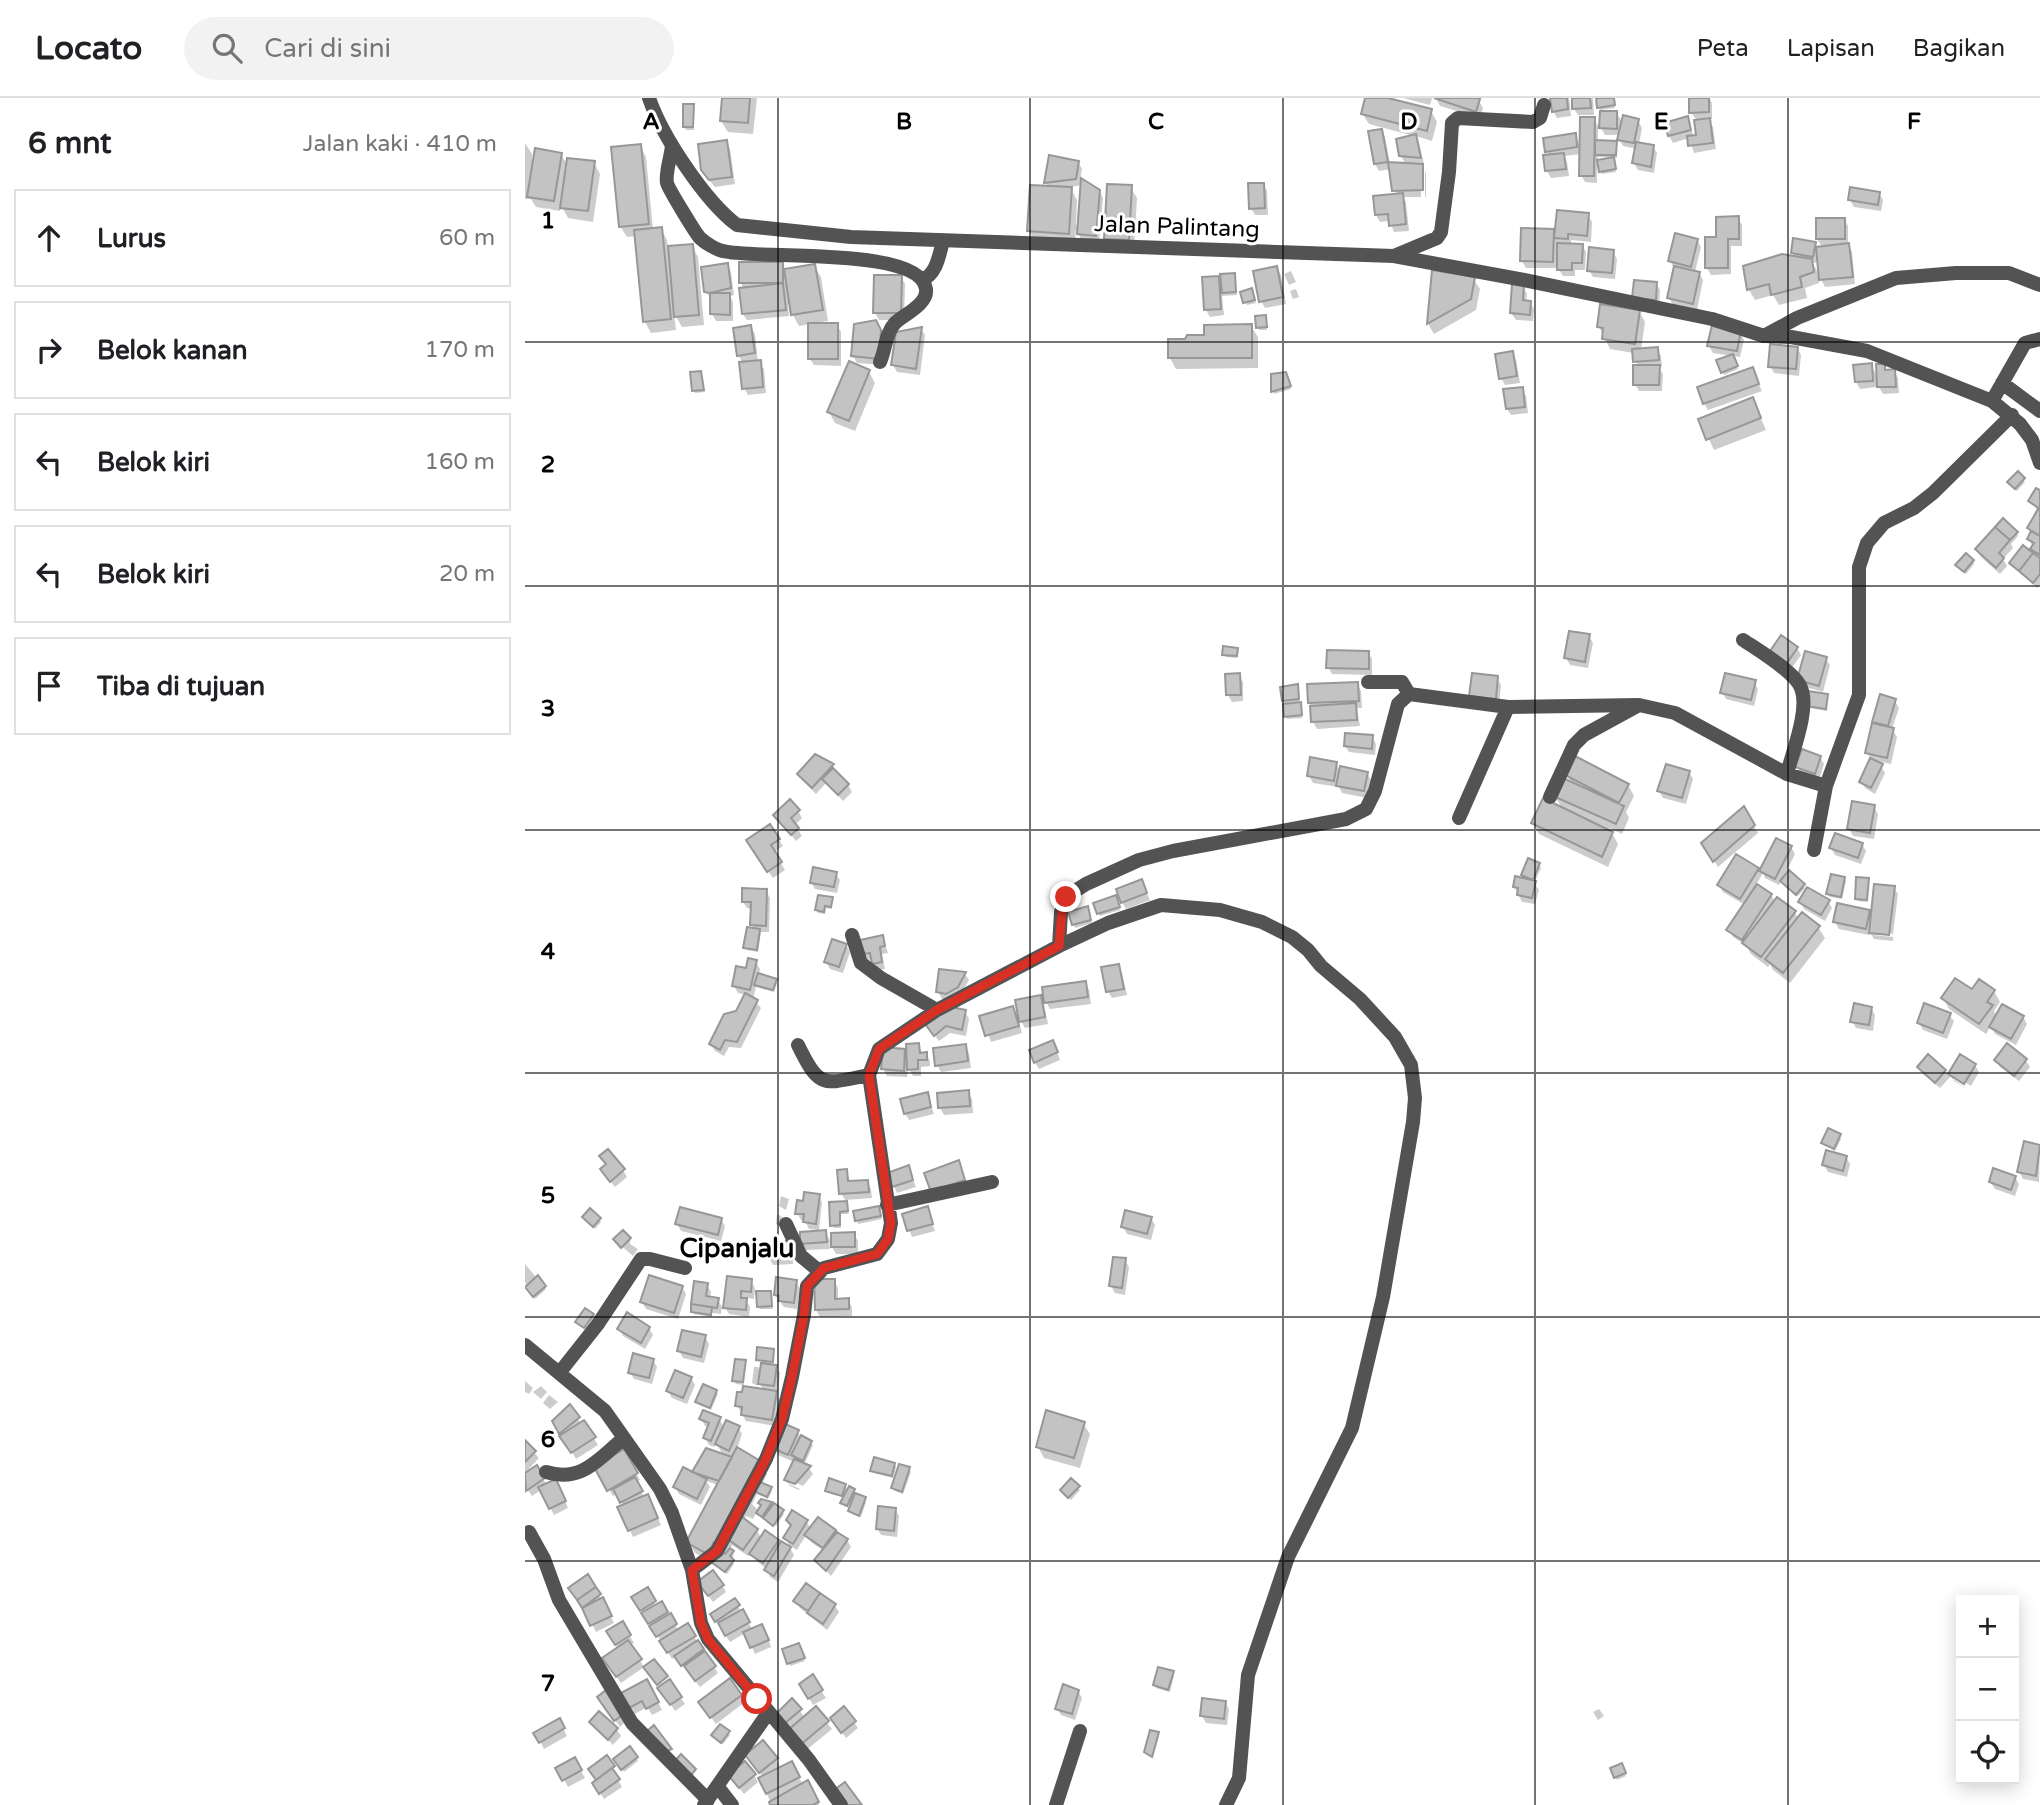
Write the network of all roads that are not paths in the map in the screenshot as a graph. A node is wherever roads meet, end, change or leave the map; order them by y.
1 (649, 98) edge
2 (1544, 105) dead end
3 (672, 146) junction
4 (851, 237) junction
5 (943, 241) junction
6 (1394, 257) junction
7 (848, 258) junction
8 (922, 280) junction
9 (2040, 285) edge
10 (1765, 336) junction
11 (2040, 339) edge
12 (880, 362) dead end
13 (2002, 383) junction
14 (1992, 401) junction
15 (2040, 411) edge
16 (2012, 415) junction
17 (2040, 464) edge
18 (1743, 640) dead end
19 (1368, 682) dead end
20 (1409, 694) junction
21 (1639, 705) junction
22 (1508, 707) junction
23 (1787, 774) junction
24 (1826, 786) junction
25 (1549, 797) dead end
26 (1459, 818) dead end
27 (1814, 850) dead end
28 (852, 936) dead end
29 (1059, 946) junction
30 (937, 1010) junction
31 (798, 1045) dead end
32 (869, 1075) junction
33 (992, 1182) dead end
34 (887, 1205) junction
35 (786, 1224) dead end
36 (685, 1268) dead end
37 (819, 1271) junction
38 (525, 1345) edge
39 (560, 1372) junction
40 (624, 1438) junction
41 (546, 1472) dead end
42 (529, 1532) dead end
43 (692, 1570) junction
44 (768, 1713) junction
45 (1080, 1731) dead end
46 (718, 1787) junction
47 (706, 1803) edge
48 (732, 1805) edge
49 (841, 1805) edge
50 (1056, 1805) edge
51 (1226, 1805) edge

1 - 3 street, Jalan Palintang
2 - 6 street
3 - 4 street, Jalan Palintang
3 - 7 street
4 - 5 street, Jalan Palintang
4 - 7 street
5 - 6 street, Jalan Palintang
5 - 8 street
6 - 10 street, Jalan Palintang
7 - 8 street
8 - 12 street
9 - 10 street
10 - 14 street, Jalan Palintang
11 - 13 street
13 - 14 street
13 - 15 street
14 - 16 street, Jalan Palintang
16 - 17 street, Jalan Palintang
16 - 24 street
18 - 23 street
19 - 20 street
20 - 22 street
20 - 29 street
21 - 22 street
21 - 23 street
21 - 25 street
22 - 26 street
23 - 24 street
24 - 27 street
28 - 30 street
29 - 30 street
29 - 51 street
30 - 32 street
31 - 32 street
32 - 34 street
33 - 34 street
34 - 37 street
35 - 37 street
36 - 39 street
37 - 43 street
38 - 39 street
39 - 40 street
40 - 41 street
40 - 43 street
42 - 47 street
43 - 44 street
44 - 46 street
44 - 49 street
45 - 50 street
46 - 47 street
46 - 48 street

